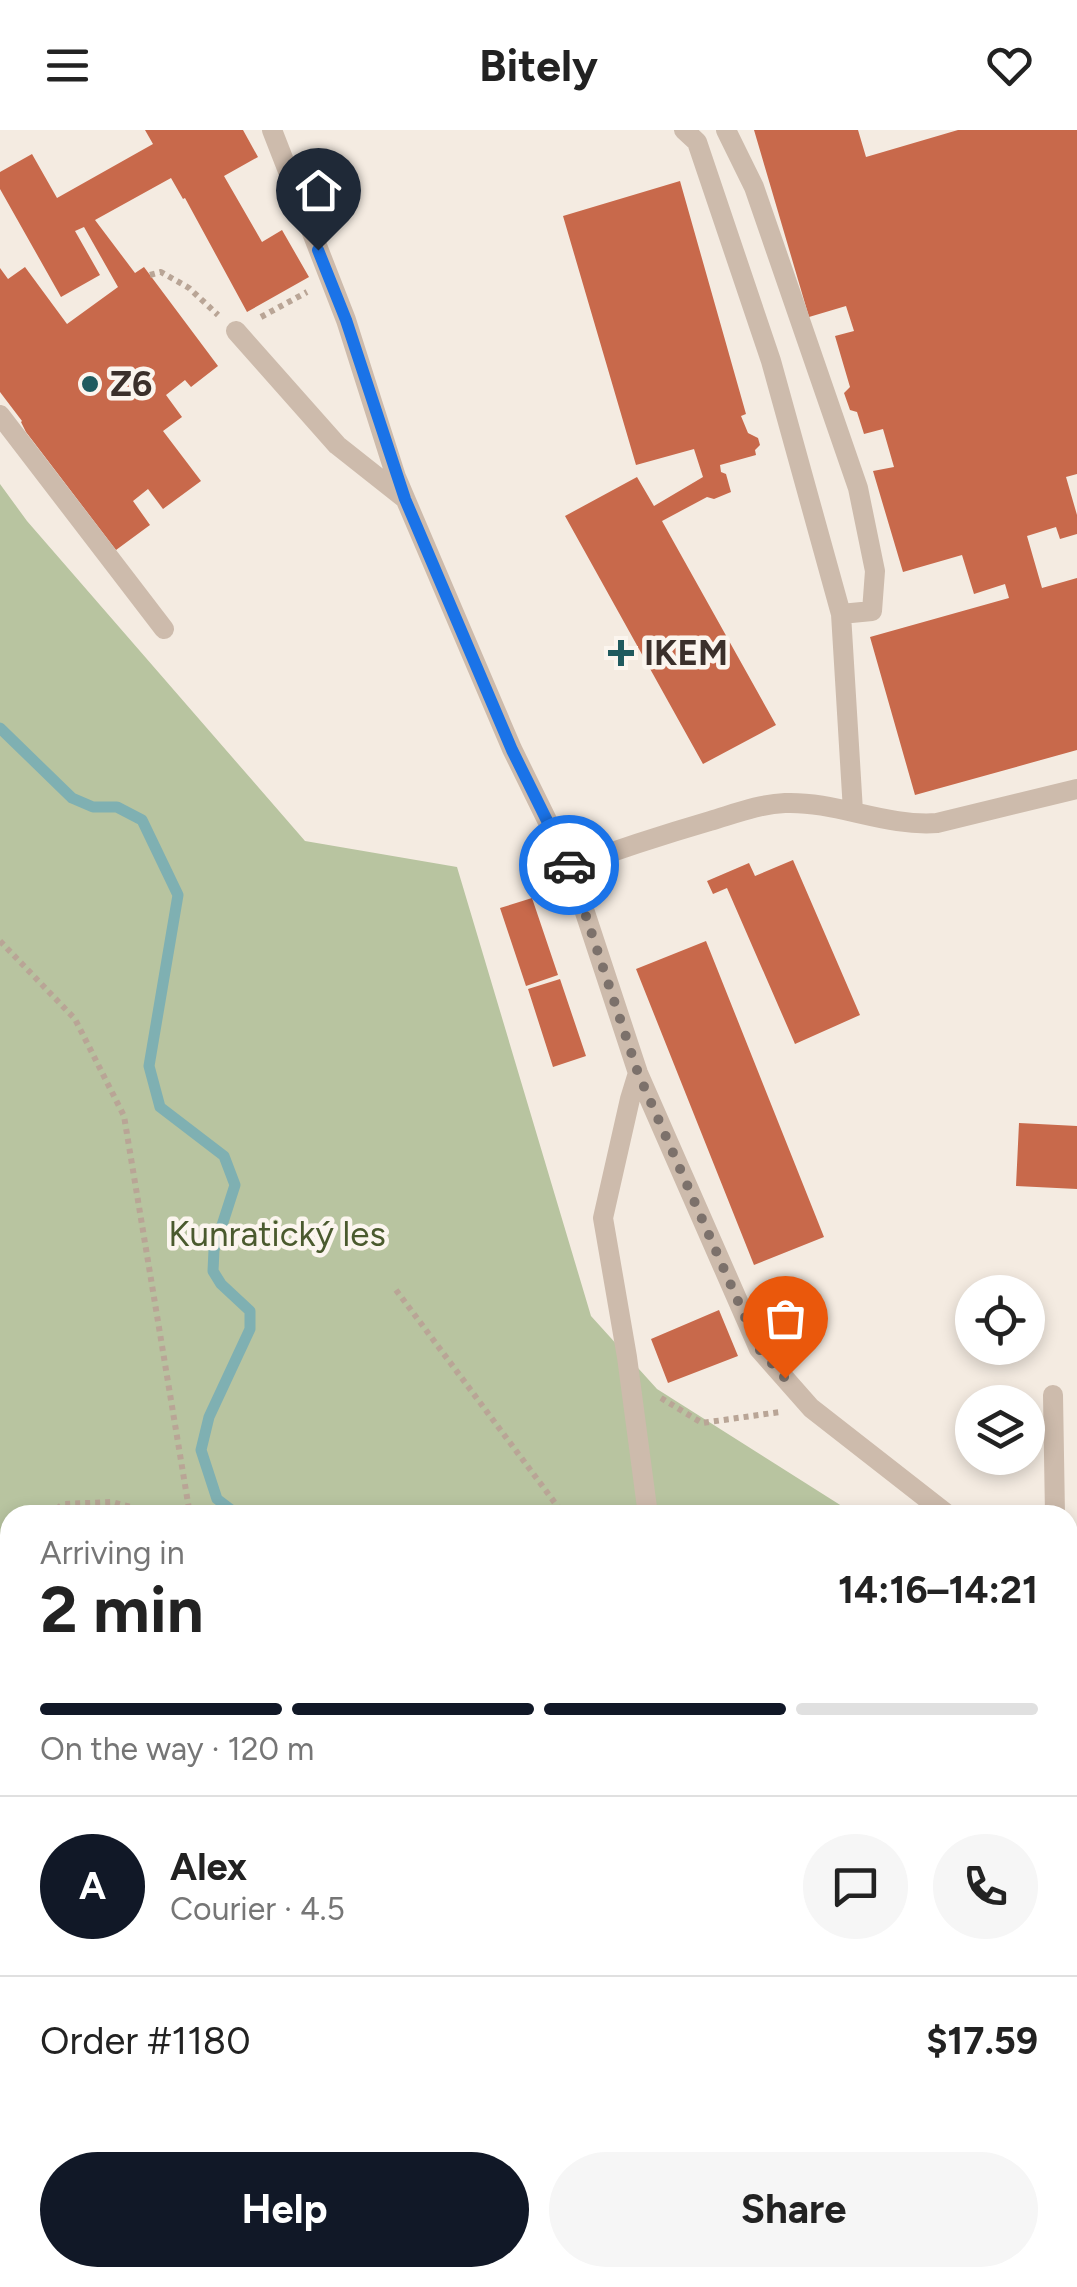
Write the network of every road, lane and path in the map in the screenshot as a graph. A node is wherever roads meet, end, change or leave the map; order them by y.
1 (272, 130) edge
2 (684, 130) edge
3 (726, 130) edge
4 (236, 331) dead end
5 (0, 415) edge
6 (405, 499) junction
7 (840, 614) junction
8 (164, 628) dead end
9 (1077, 789) edge
10 (853, 811) junction
11 (570, 867) junction
12 (0, 942) edge
13 (638, 1073) junction
14 (396, 1290) dead end
15 (630, 1379) junction
16 (1053, 1395) dead end
17 (811, 1408) junction
18 (62, 1505) edge
19 (123, 1505) edge
20 (188, 1505) edge
21 (557, 1505) edge
22 (647, 1505) edge
23 (935, 1505) edge
24 (1056, 1505) edge

1 - 6 lane
2 - 7 lane
3 - 7 lane
4 - 6 lane
5 - 8 lane
6 - 11 lane
7 - 10 lane
9 - 10 lane
10 - 11 lane
11 - 13 lane
12 - 20 path
13 - 15 lane
13 - 17 lane
14 - 21 path
15 - 17 path
15 - 22 lane
16 - 24 lane
17 - 23 lane
18 - 19 path

